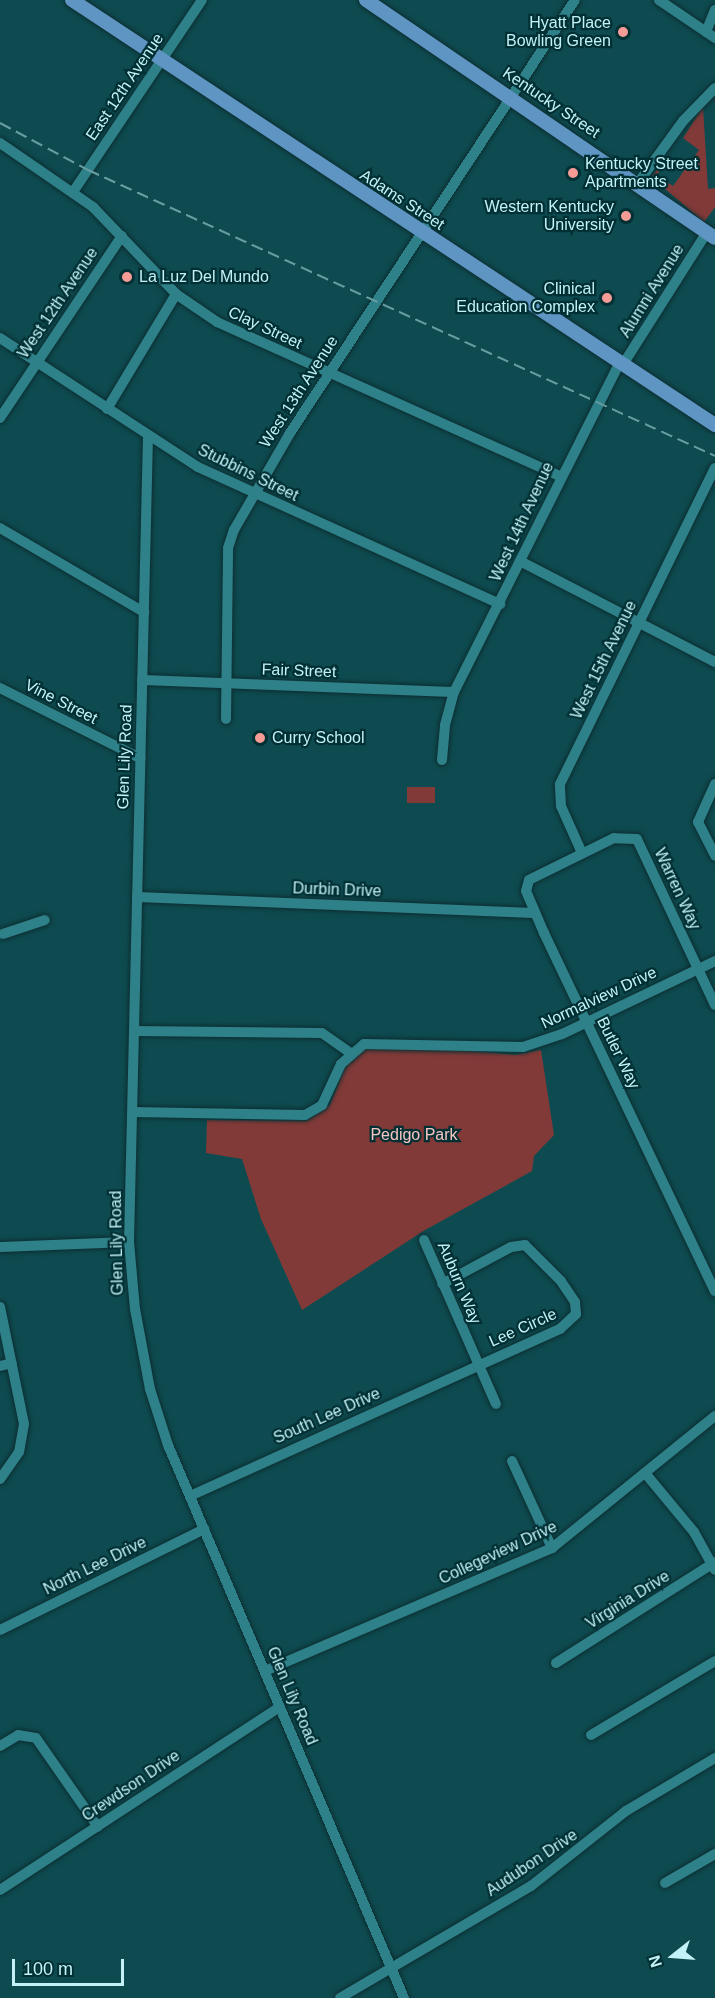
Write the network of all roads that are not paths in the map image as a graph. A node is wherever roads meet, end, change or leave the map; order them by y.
1 (72, 0) edge
2 (202, 0) edge
3 (366, 0) edge
4 (575, 0) edge
5 (659, 0) edge
6 (715, 10) edge
7 (711, 35) edge
8 (162, 60) junction
9 (715, 88) edge
10 (512, 96) junction
11 (0, 143) edge
12 (638, 183) junction
13 (73, 192) junction
14 (421, 232) junction
15 (711, 235) edge
16 (122, 236) junction
17 (176, 294) junction
18 (0, 338) edge
19 (36, 361) junction
20 (620, 365) junction
21 (329, 373) junction
22 (108, 410) junction
23 (0, 418) edge
24 (715, 425) edge
25 (148, 436) junction
26 (715, 468) edge
27 (560, 476) junction
28 (253, 493) junction
29 (0, 528) edge
30 (520, 561) junction
31 (500, 604) junction
32 (144, 612) junction
33 (637, 625) junction
34 (715, 662) edge
35 (142, 680) junction
36 (227, 683) junction
37 (0, 688) edge
38 (454, 692) junction
39 (226, 719) dead end
40 (140, 758) junction
41 (442, 760) dead end
42 (715, 784) edge
43 (582, 853) junction
44 (715, 856) edge
45 (137, 897) junction
46 (536, 913) junction
47 (45, 920) dead end
48 (1, 932) edge
49 (715, 961) edge
50 (698, 969) junction
51 (715, 1005) edge
52 (587, 1022) junction
53 (135, 1031) junction
54 (351, 1053) junction
55 (133, 1112) junction
56 (423, 1240) dead end
57 (129, 1242) junction
58 (0, 1247) edge
59 (442, 1284) junction
60 (715, 1291) edge
61 (0, 1307) edge
62 (12, 1364) junction
63 (478, 1364) junction
64 (0, 1366) edge
65 (496, 1404) dead end
66 (715, 1416) edge
67 (512, 1461) dead end
68 (645, 1473) junction
69 (0, 1479) edge
70 (190, 1496) junction
71 (204, 1529) junction
72 (552, 1548) junction
73 (714, 1566) edge
74 (0, 1630) edge
75 (715, 1661) edge
76 (556, 1663) dead end
77 (265, 1671) junction
78 (280, 1707) junction
79 (591, 1736) dead end
80 (0, 1746) edge
81 (715, 1758) edge
82 (98, 1827) junction
83 (715, 1854) edge
84 (665, 1883) dead end
85 (0, 1890) edge
86 (391, 1966) junction
87 (340, 1998) edge
88 (405, 1998) edge

1 - 8 main road, Adams Street
2 - 8 street, East 12th Avenue
3 - 10 main road, Kentucky Street
4 - 10 street, West 13th Avenue
5 - 7 street
6 - 7 street
8 - 13 street, East 12th Avenue
8 - 14 main road, Adams Street
9 - 12 street
10 - 12 main road, Kentucky Street
10 - 14 street, West 13th Avenue
11 - 13 street, Clay Street
12 - 15 main road, Kentucky Street
13 - 16 street, Clay Street
14 - 20 main road, Adams Street
14 - 21 street, West 13th Avenue
15 - 20 street, Alumni Avenue
16 - 17 street, Clay Street
16 - 19 street, West 12th Avenue
17 - 21 street, Clay Street
17 - 22 street
18 - 19 street, Stubbins Street
19 - 22 street, Stubbins Street
19 - 23 street, West 12th Avenue
20 - 24 main road, Adams Street
20 - 27 street, West 14th Avenue
21 - 27 street, Clay Street
21 - 28 street, West 13th Avenue
22 - 25 street, Stubbins Street
25 - 28 street, Stubbins Street
25 - 32 street, Glen Lily Road
26 - 33 street, West 15th Avenue
27 - 30 street, West 14th Avenue
28 - 31 street, Stubbins Street
28 - 36 street, West 13th Avenue
29 - 32 street
30 - 31 street, West 14th Avenue
30 - 33 street
31 - 38 street, West 14th Avenue
32 - 35 street, Glen Lily Road
33 - 34 street
33 - 43 street, West 15th Avenue
35 - 36 street, Fair Street
35 - 40 street, Glen Lily Road
36 - 38 street, Fair Street
36 - 39 street, West 13th Avenue
37 - 40 street, Vine Street
38 - 41 street, West 14th Avenue
40 - 45 street, Glen Lily Road
42 - 44 street
43 - 46 street, Butler Way
43 - 50 street, Warren Way
45 - 46 street, Durbin Drive
45 - 53 street, Glen Lily Road
46 - 52 street, Butler Way
47 - 48 street
49 - 50 street, Normalview Drive
50 - 51 street, Warren Way
50 - 52 street, Normalview Drive
52 - 54 street, Normalview Drive
52 - 60 street, Butler Way
53 - 54 street
53 - 55 street, Glen Lily Road
54 - 55 street
55 - 57 street, Glen Lily Road
56 - 59 street, Auburn Way
57 - 58 street
57 - 70 street, Glen Lily Road
59 - 63 street, Auburn Way
59 - 63 street, Lee Circle
61 - 62 street
62 - 64 street
62 - 69 street
63 - 65 street, Auburn Way
63 - 70 street, South Lee Drive
66 - 68 street, Collegeview Drive
67 - 72 street
68 - 72 street, Collegeview Drive
68 - 73 street
70 - 71 street, Glen Lily Road
71 - 74 street, North Lee Drive
71 - 77 street, Glen Lily Road
72 - 77 street, Collegeview Drive
73 - 76 street, Virginia Drive
75 - 79 street
77 - 78 street, Glen Lily Road
78 - 82 street, Crewdson Drive
78 - 86 street, Glen Lily Road
80 - 82 street
81 - 86 street, Audubon Drive
82 - 85 street, Crewdson Drive
83 - 84 street
86 - 87 street, Audubon Drive
86 - 88 street, Glen Lily Road

